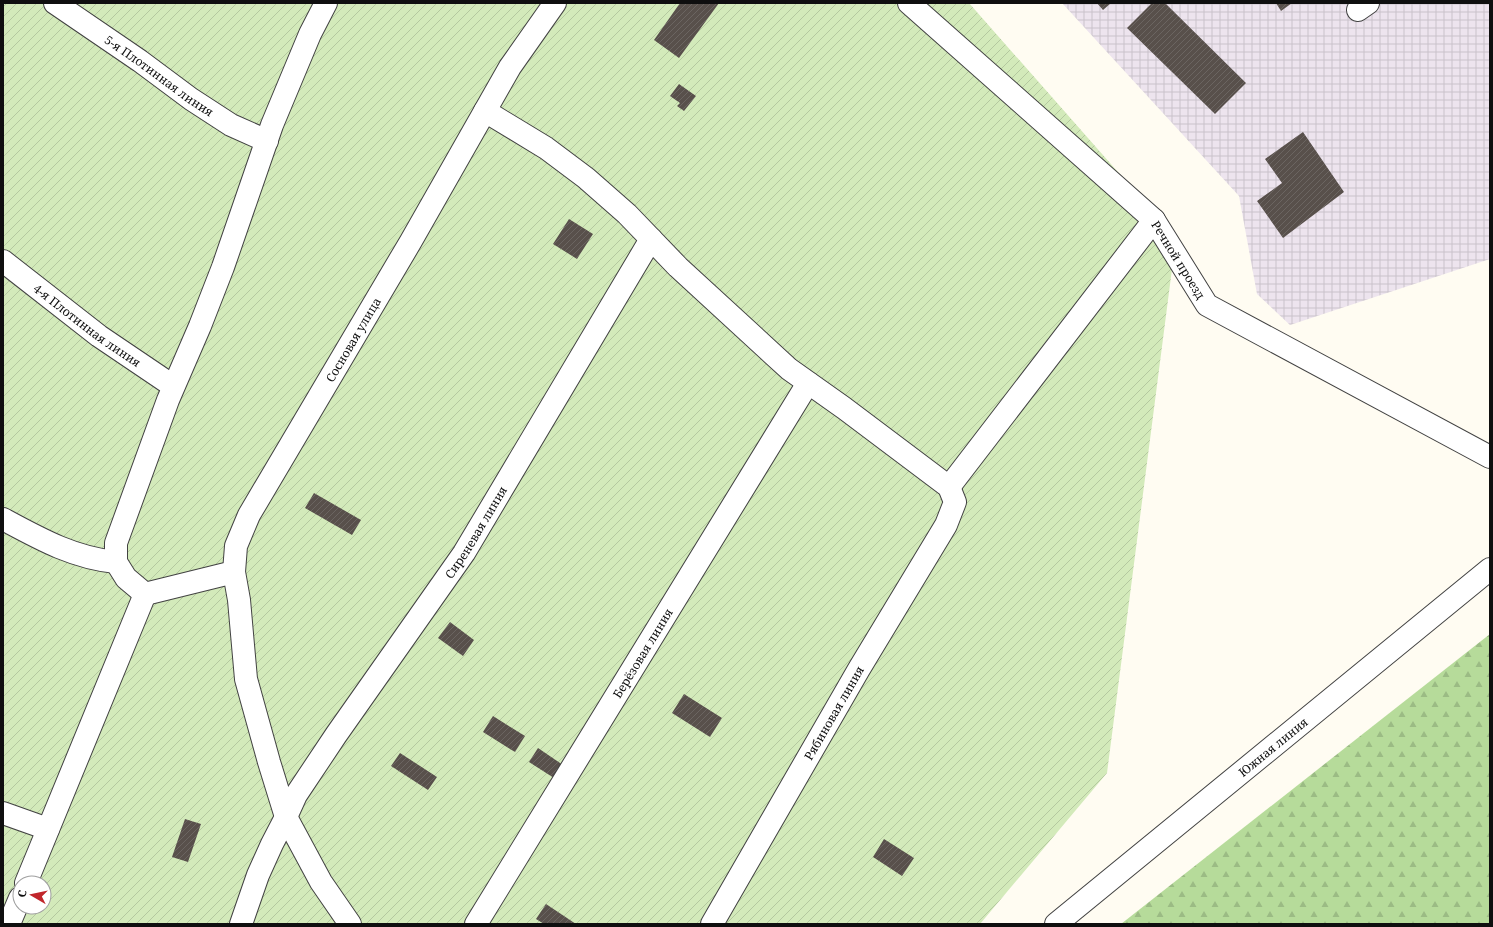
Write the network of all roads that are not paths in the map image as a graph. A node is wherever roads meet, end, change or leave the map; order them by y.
1 (55, 3) edge
2 (326, 3) edge
3 (555, 3) edge
4 (909, 3) edge
5 (485, 111) junction
6 (266, 141) junction
7 (1154, 220) junction
8 (651, 239) junction
9 (3, 261) edge
10 (808, 383) junction
11 (173, 386) junction
12 (1490, 457) edge
13 (952, 495) junction
14 (3, 519) edge
15 (116, 562) junction
16 (1490, 569) edge
17 (234, 572) junction
18 (145, 594) junction
19 (3, 813) edge
20 (286, 817) junction
21 (48, 828) junction
22 (29, 875) edge
23 (241, 924) edge
24 (350, 924) edge
25 (476, 924) edge
26 (712, 924) edge
27 (1056, 924) edge

1 - 6 street, 5-я Плотинная линия
2 - 6 street
3 - 5 street, Сосновая улица
4 - 7 street, Речной проезд
5 - 8 street
5 - 17 street, Сосновая улица
6 - 11 street
7 - 12 street, Речной проезд
7 - 13 street, Рябиновая линия
8 - 10 street
8 - 20 street, Сиреневая линия
9 - 11 street, 4-я Плотинная линия
10 - 13 street
10 - 25 street, Берёзовая линия
11 - 15 street
13 - 26 street, Рябиновая линия
14 - 15 street
15 - 18 street
16 - 27 street, Южная линия
17 - 18 street
17 - 20 street, Сосновая улица
18 - 21 street
19 - 21 street
20 - 23 street, Сиреневая линия
20 - 24 street, Сосновая улица
21 - 22 street

